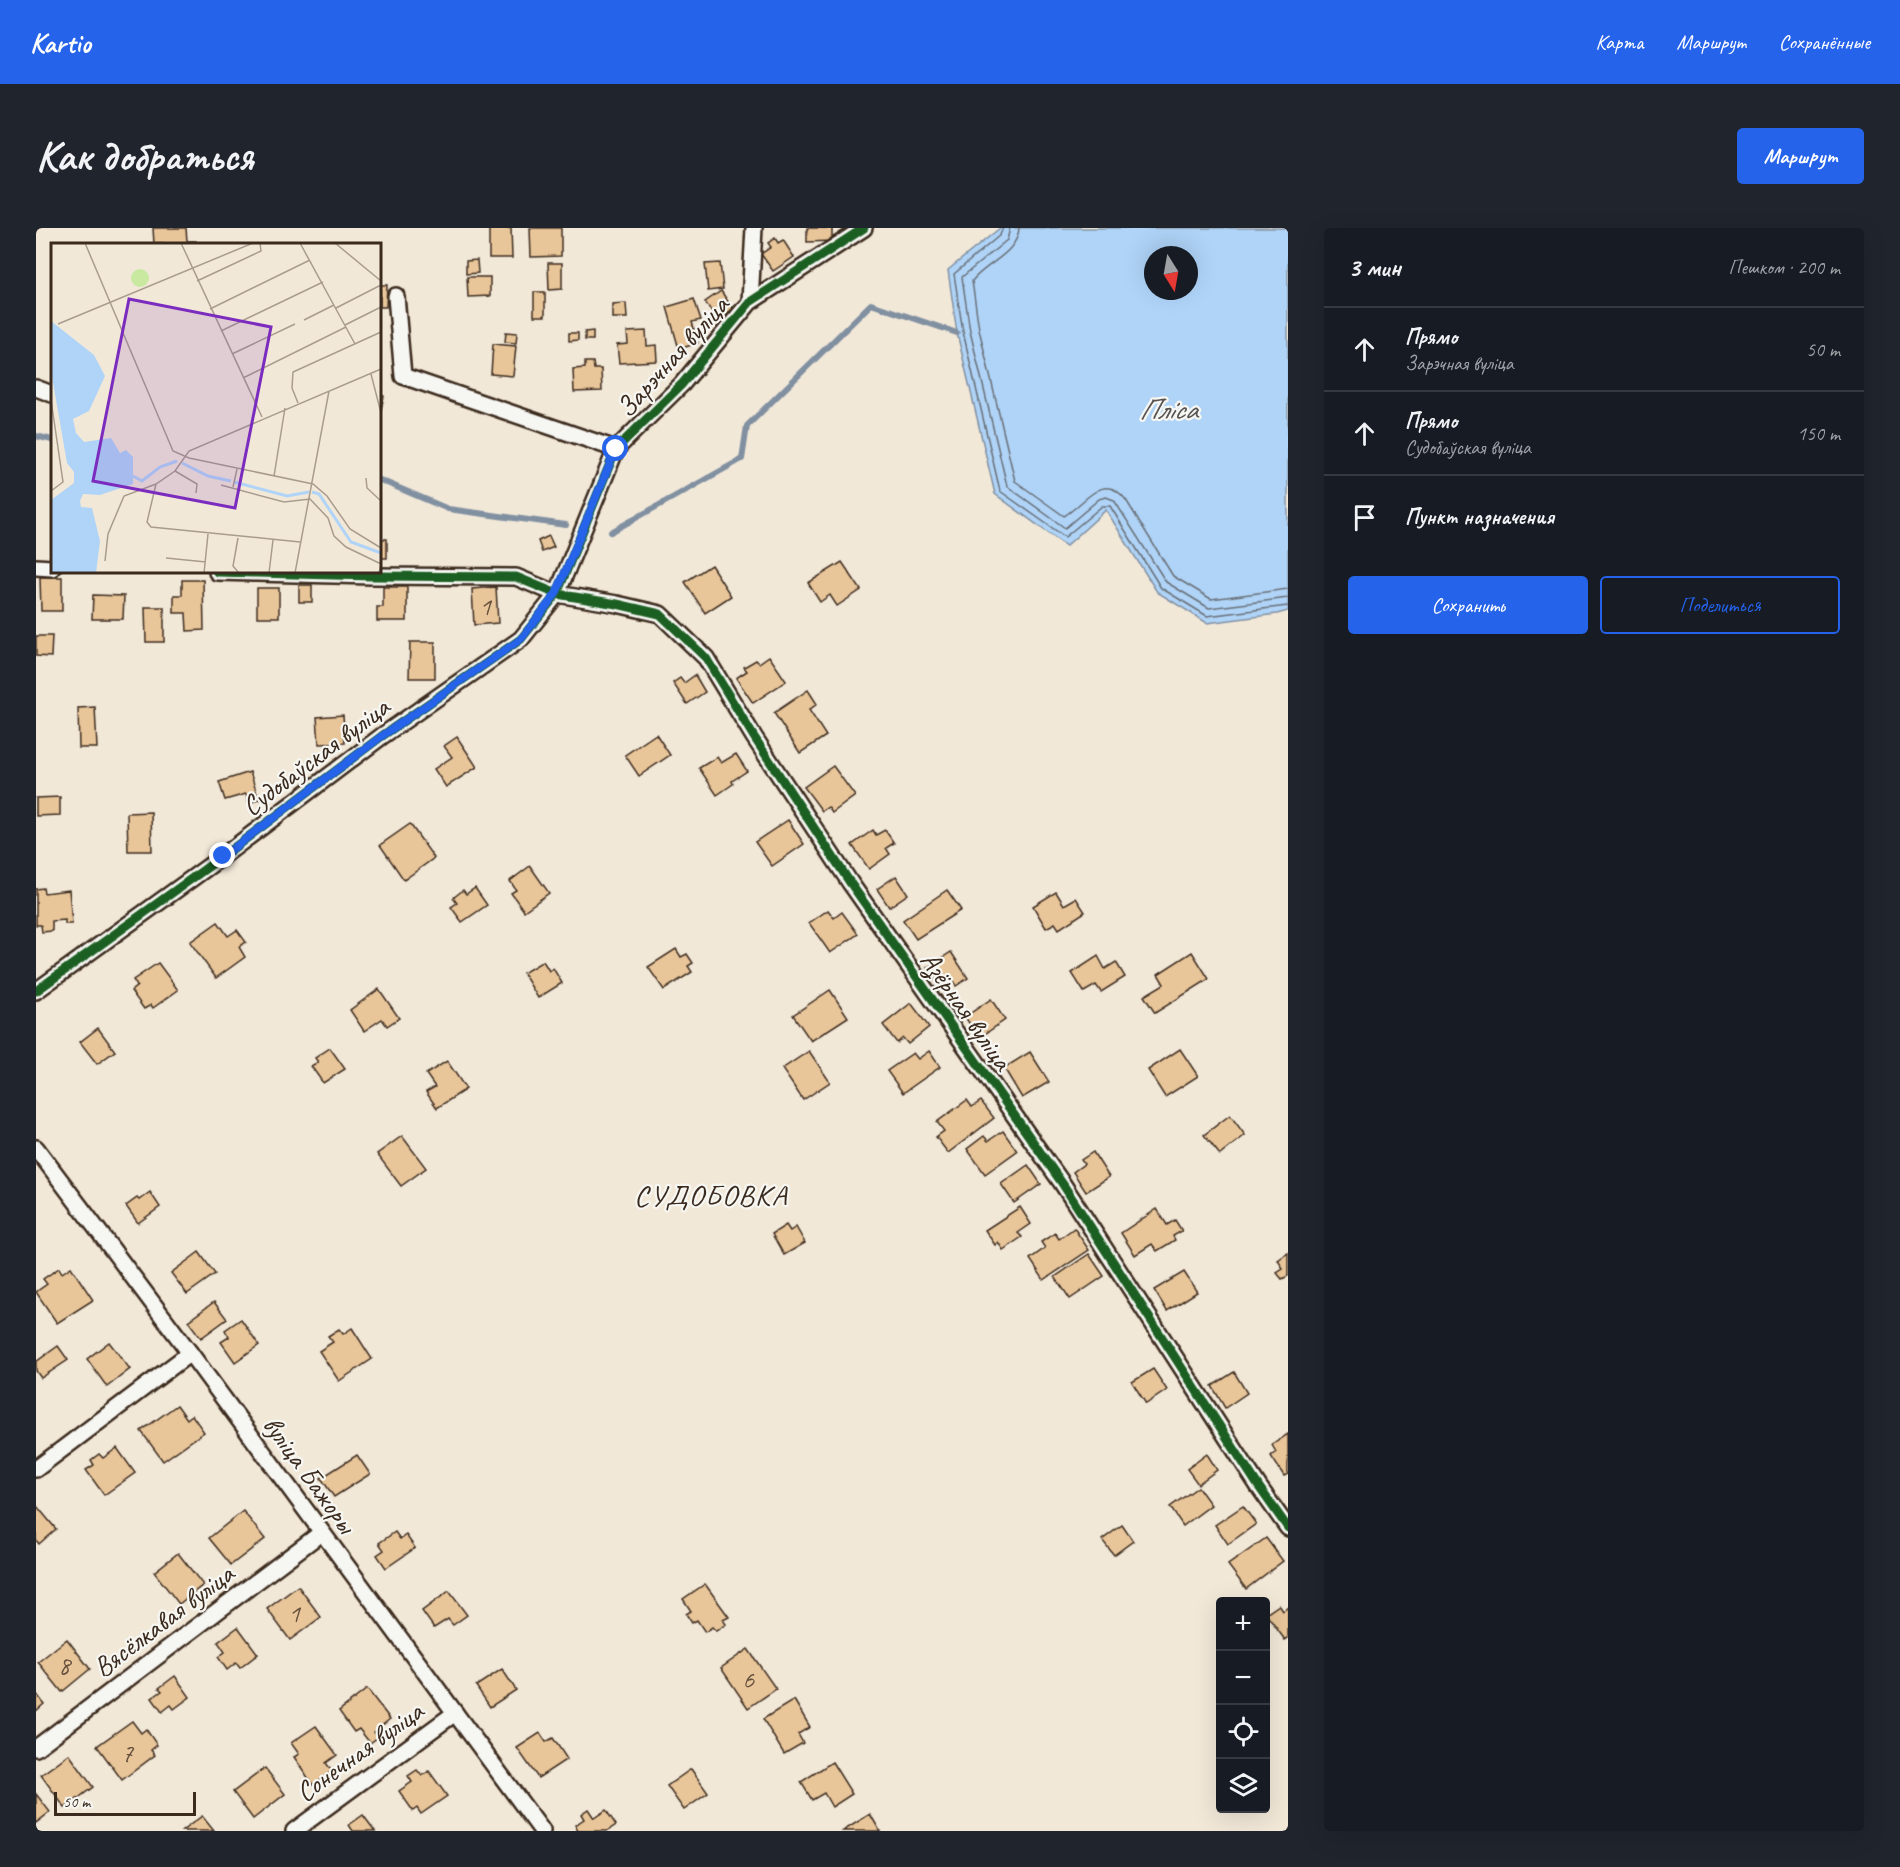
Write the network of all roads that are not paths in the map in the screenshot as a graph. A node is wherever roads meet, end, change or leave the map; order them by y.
1 (754, 228) edge
2 (864, 228) edge
3 (396, 296) dead end
4 (750, 302) junction
5 (36, 388) edge
6 (51, 394) edge
7 (616, 449) junction
8 (256, 573) edge
9 (556, 594) junction
10 (36, 991) edge
11 (36, 1148) edge
12 (190, 1353) junction
13 (36, 1469) edge
14 (1288, 1528) edge
15 (321, 1533) junction
16 (455, 1713) junction
17 (36, 1748) edge
18 (294, 1831) edge
19 (542, 1831) edge

1 - 4 street
2 - 4 street, Зарэчная вуліца
3 - 7 street, Зарэчная вуліца
4 - 7 street, Зарэчная вуліца
5 - 6 street
7 - 9 street, Зарэчная вуліца
8 - 9 street, Азёрная вуліца
9 - 10 street, Судобаўская вуліца
9 - 14 street, Азёрная вуліца
11 - 12 street, вуліца Бажоры
12 - 13 street
12 - 15 street, вуліца Бажоры
15 - 16 street, вуліца Бажоры
15 - 17 street, Вясёлкавая вуліца
16 - 18 street, Сонечная вуліца
16 - 19 street, вуліца Бажоры

